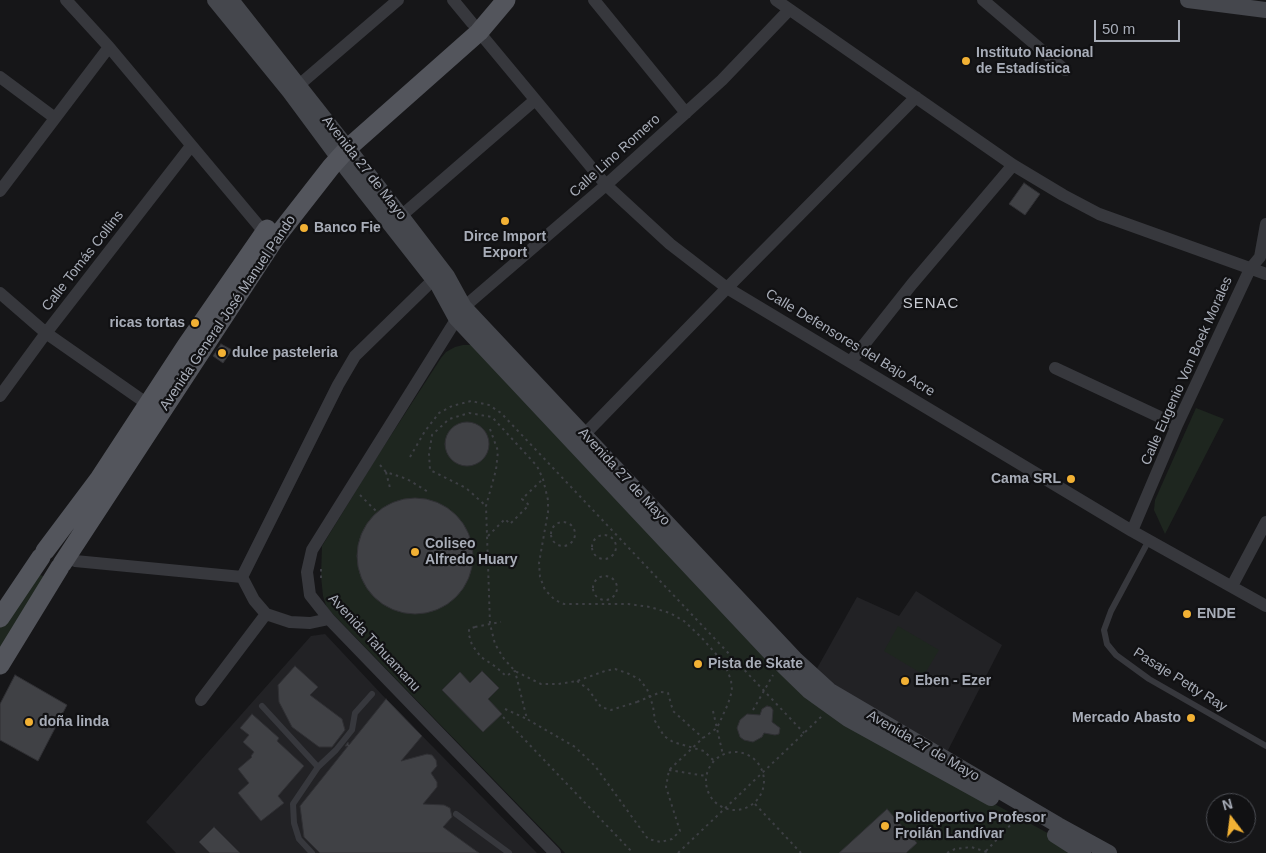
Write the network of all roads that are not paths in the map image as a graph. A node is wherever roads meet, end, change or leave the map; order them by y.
1 (66, 0) edge
2 (215, 0) edge
3 (231, 0) edge
4 (398, 0) edge
5 (453, 0) edge
6 (490, 0) edge
7 (506, 0) edge
8 (594, 0) edge
9 (776, 0) edge
10 (983, 0) edge
11 (1188, 0) edge
12 (789, 10) junction
13 (1266, 10) edge
14 (476, 28) junction
15 (109, 47) junction
16 (1065, 70) dead end
17 (0, 77) edge
18 (294, 88) junction
19 (916, 97) junction
20 (535, 100) junction
21 (686, 113) junction
22 (55, 118) junction
23 (192, 146) junction
24 (340, 148) junction
25 (1013, 165) junction
26 (606, 185) junction
27 (0, 191) edge
28 (401, 216) junction
29 (1266, 224) edge
30 (264, 232) junction
31 (1250, 269) junction
32 (1266, 274) edge
33 (434, 279) junction
34 (727, 288) junction
35 (0, 293) edge
36 (460, 312) junction
37 (46, 333) junction
38 (851, 361) junction
39 (1055, 368) dead end
40 (0, 396) edge
41 (148, 405) junction
42 (1177, 425) junction
43 (579, 440) junction
44 (1266, 522) edge
45 (1132, 531) junction
46 (1149, 540) junction
47 (43, 554) junction
48 (63, 562) junction
49 (242, 577) junction
50 (1232, 586) junction
51 (1266, 606) edge
52 (266, 614) junction
53 (0, 618) edge
54 (329, 619) junction
55 (0, 665) edge
56 (372, 694) dead end
57 (201, 700) dead end
58 (262, 706) dead end
59 (1266, 746) edge
60 (318, 767) junction
61 (456, 814) dead end
62 (312, 853) edge
63 (509, 853) edge
64 (555, 853) edge
65 (1082, 853) edge
66 (1109, 853) edge

1 - 15 street
2 - 18 main road, Avenida 27 de Mayo
3 - 18 main road, Avenida 27 de Mayo
4 - 18 street
5 - 14 street, Calle Defensores del Bajo Acre
6 - 14 main road, Avenida General José Manuel Pando
7 - 14 main road, Avenida General José Manuel Pando
8 - 21 street
9 - 12 street
10 - 16 street
11 - 13 main road
12 - 19 street
12 - 21 street, Calle Lino Romero
14 - 20 street, Calle Defensores del Bajo Acre
14 - 24 main road, Avenida General José Manuel Pando
15 - 22 street
15 - 23 street
17 - 22 street
18 - 24 main road, Avenida 27 de Mayo
19 - 25 street
19 - 34 street
20 - 26 street, Calle Defensores del Bajo Acre
20 - 28 street
21 - 26 street, Calle Lino Romero
22 - 27 street
23 - 30 street
23 - 37 street, Calle Tomás Collins
24 - 28 main road, Avenida 27 de Mayo
24 - 30 main road, Avenida General José Manuel Pando
24 - 33 main road, Avenida 27 de Mayo
24 - 48 main road, Avenida General José Manuel Pando
25 - 31 street
25 - 38 street
26 - 34 street, Calle Defensores del Bajo Acre
26 - 36 street, Calle Lino Romero
28 - 36 main road, Avenida 27 de Mayo
29 - 31 street, Calle Eugenio Von Boek Morales
30 - 41 main road, Avenida General José Manuel Pando
31 - 32 street
31 - 42 street, Calle Eugenio Von Boek Morales
33 - 36 main road, Avenida 27 de Mayo
33 - 49 street
34 - 38 street, Calle Defensores del Bajo Acre
34 - 43 street
35 - 37 street
36 - 43 main road, Avenida 27 de Mayo
36 - 54 street, Avenida Tahuamanu
37 - 40 street, Calle Tomás Collins
37 - 41 street
38 - 45 street, Calle Defensores del Bajo Acre
39 - 42 street
41 - 47 main road, Avenida General José Manuel Pando
42 - 45 street, Calle Eugenio Von Boek Morales
43 - 65 main road, Avenida 27 de Mayo
43 - 66 main road, Avenida 27 de Mayo
44 - 50 street
45 - 46 street, Calle Defensores del Bajo Acre
46 - 50 street, Calle Defensores del Bajo Acre
46 - 59 lane, Pasaje Petty Ray
47 - 48 main road
47 - 53 main road, Avenida General José Manuel Pando
48 - 49 street
48 - 55 main road, Avenida General José Manuel Pando
49 - 52 street
50 - 51 street, Calle Defensores del Bajo Acre
52 - 54 street
52 - 57 street
54 - 64 street, Avenida Tahuamanu
56 - 60 lane
58 - 60 lane
60 - 62 lane
61 - 63 lane

